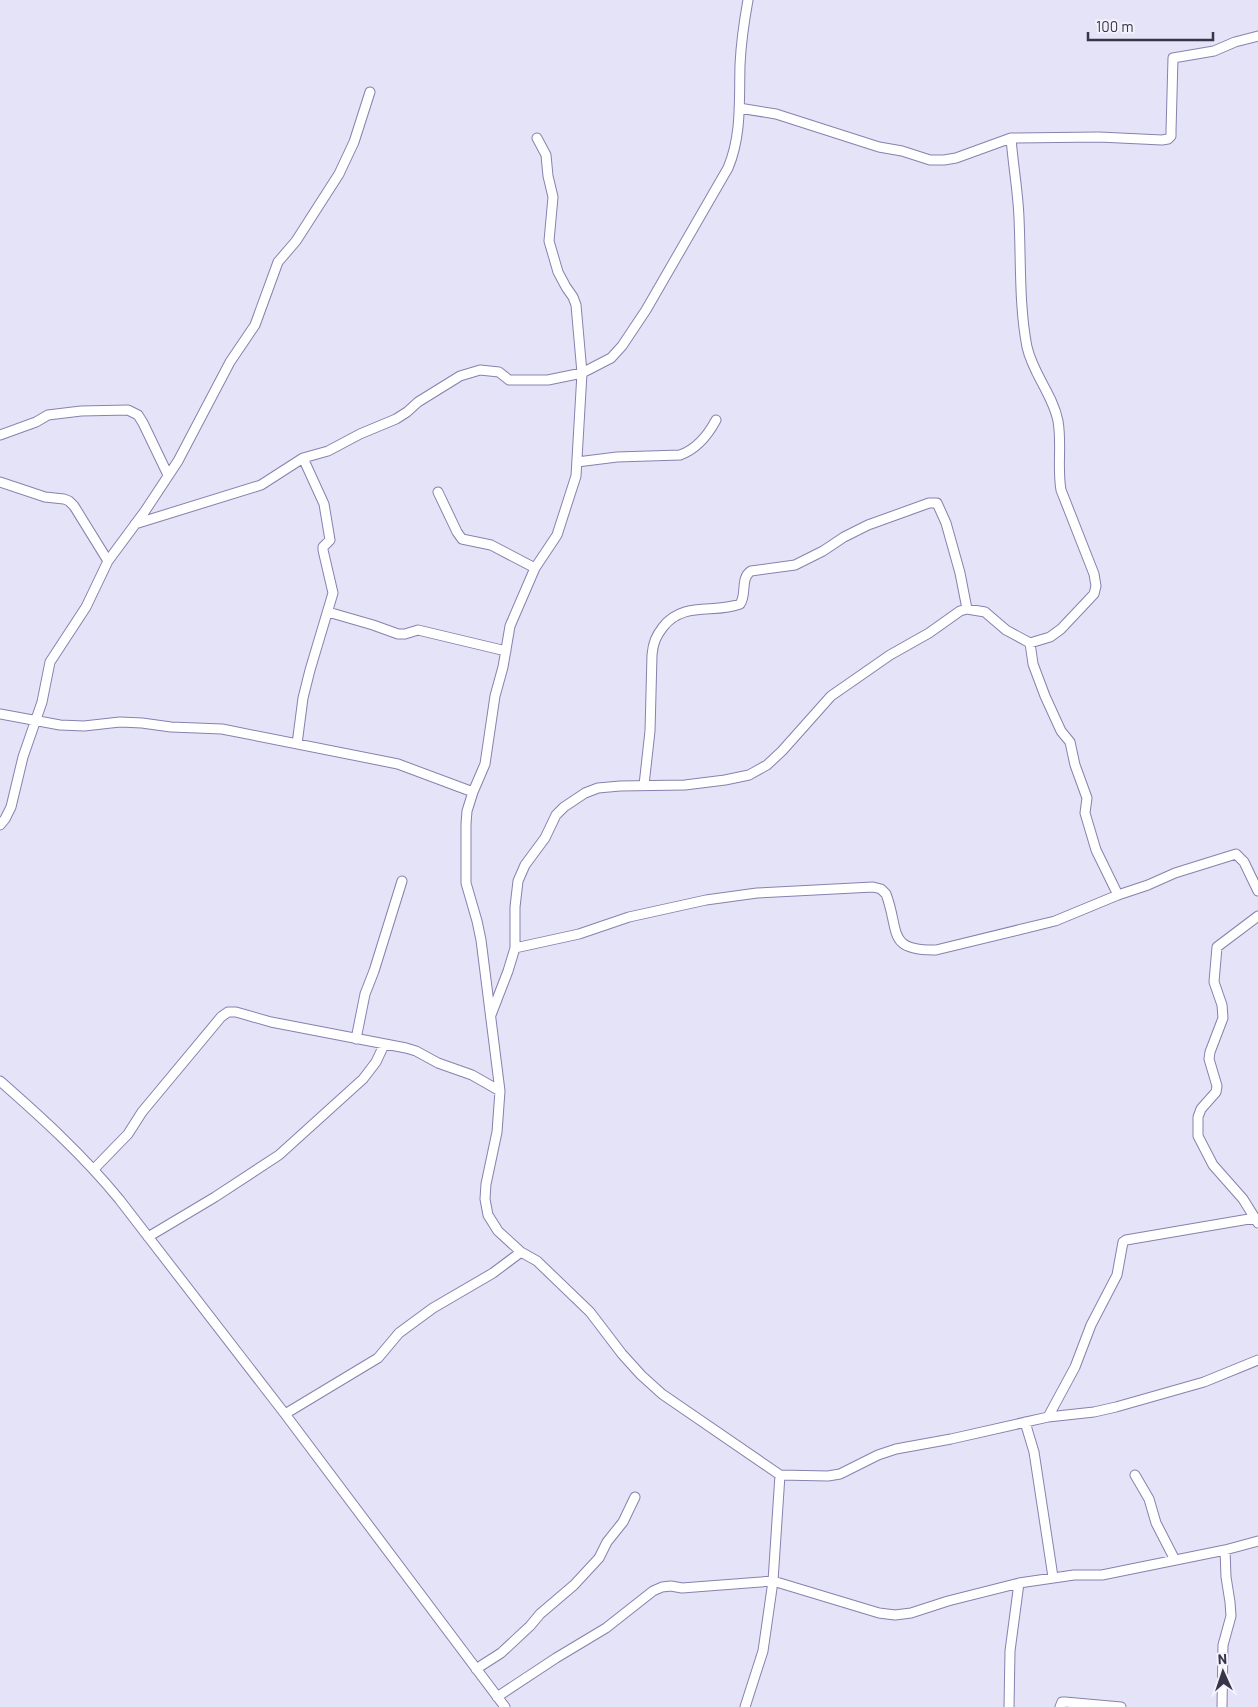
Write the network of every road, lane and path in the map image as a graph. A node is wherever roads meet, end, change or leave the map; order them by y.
1 (748, 0) edge
2 (1258, 36) edge
3 (370, 92) dead end
4 (739, 108) junction
5 (536, 138) dead end
6 (1011, 138) junction
7 (582, 373) junction
8 (716, 420) dead end
9 (0, 435) edge
10 (303, 458) junction
11 (577, 462) junction
12 (168, 475) junction
13 (0, 482) edge
14 (438, 492) dead end
15 (135, 524) junction
16 (108, 561) junction
17 (535, 568) junction
18 (967, 609) junction
19 (328, 612) junction
20 (1030, 643) junction
21 (506, 651) junction
22 (0, 714) edge
23 (35, 721) junction
24 (297, 744) junction
25 (644, 786) junction
26 (473, 792) junction
27 (0, 825) edge
28 (402, 881) dead end
29 (1258, 891) edge
30 (1118, 894) junction
31 (1258, 916) edge
32 (515, 948) junction
33 (491, 1015) junction
34 (356, 1038) junction
35 (384, 1045) junction
36 (0, 1081) edge
37 (500, 1091) junction
38 (94, 1169) junction
39 (1257, 1221) edge
40 (148, 1237) junction
41 (521, 1252) junction
42 (1258, 1360) edge
43 (285, 1414) junction
44 (1048, 1417) junction
45 (1026, 1422) junction
46 (780, 1475) junction
47 (1135, 1475) dead end
48 (635, 1497) dead end
49 (1258, 1541) edge
50 (1225, 1550) junction
51 (1175, 1560) junction
52 (1053, 1577) junction
53 (773, 1581) junction
54 (1019, 1583) junction
55 (476, 1669) junction
56 (497, 1697) junction
57 (505, 1707) edge
58 (745, 1707) edge
59 (1009, 1707) edge
60 (1060, 1707) edge
61 (1121, 1707) edge
62 (1222, 1707) edge

1 - 4 street
2 - 6 street
3 - 12 street
4 - 6 street
4 - 7 street
5 - 7 street
6 - 20 street
7 - 10 street
7 - 11 street
8 - 11 street
9 - 12 street
10 - 15 street
10 - 19 street
11 - 17 street
12 - 15 street
13 - 16 street
14 - 17 street
15 - 16 street
16 - 23 street
17 - 21 street
18 - 20 street
18 - 25 street
18 - 25 street
19 - 21 street
19 - 24 street
20 - 30 street
21 - 26 street
22 - 23 street
23 - 24 street
23 - 27 street
24 - 26 street
25 - 32 street
26 - 33 street
28 - 34 street
29 - 30 street
30 - 32 street
31 - 39 street
32 - 33 street
33 - 37 street
34 - 35 street
34 - 38 street
35 - 37 street
35 - 40 street
36 - 38 street
37 - 41 street
38 - 40 street
39 - 44 street
40 - 43 street
41 - 43 street
41 - 46 street
42 - 44 street
43 - 55 street
44 - 45 street
45 - 46 street
45 - 52 street
46 - 53 street
47 - 51 street
48 - 55 street
49 - 50 street
50 - 51 street
50 - 62 street
51 - 52 street
52 - 54 street
53 - 54 street
53 - 56 street
53 - 58 street
54 - 59 street
55 - 56 street
56 - 57 street
60 - 61 street

